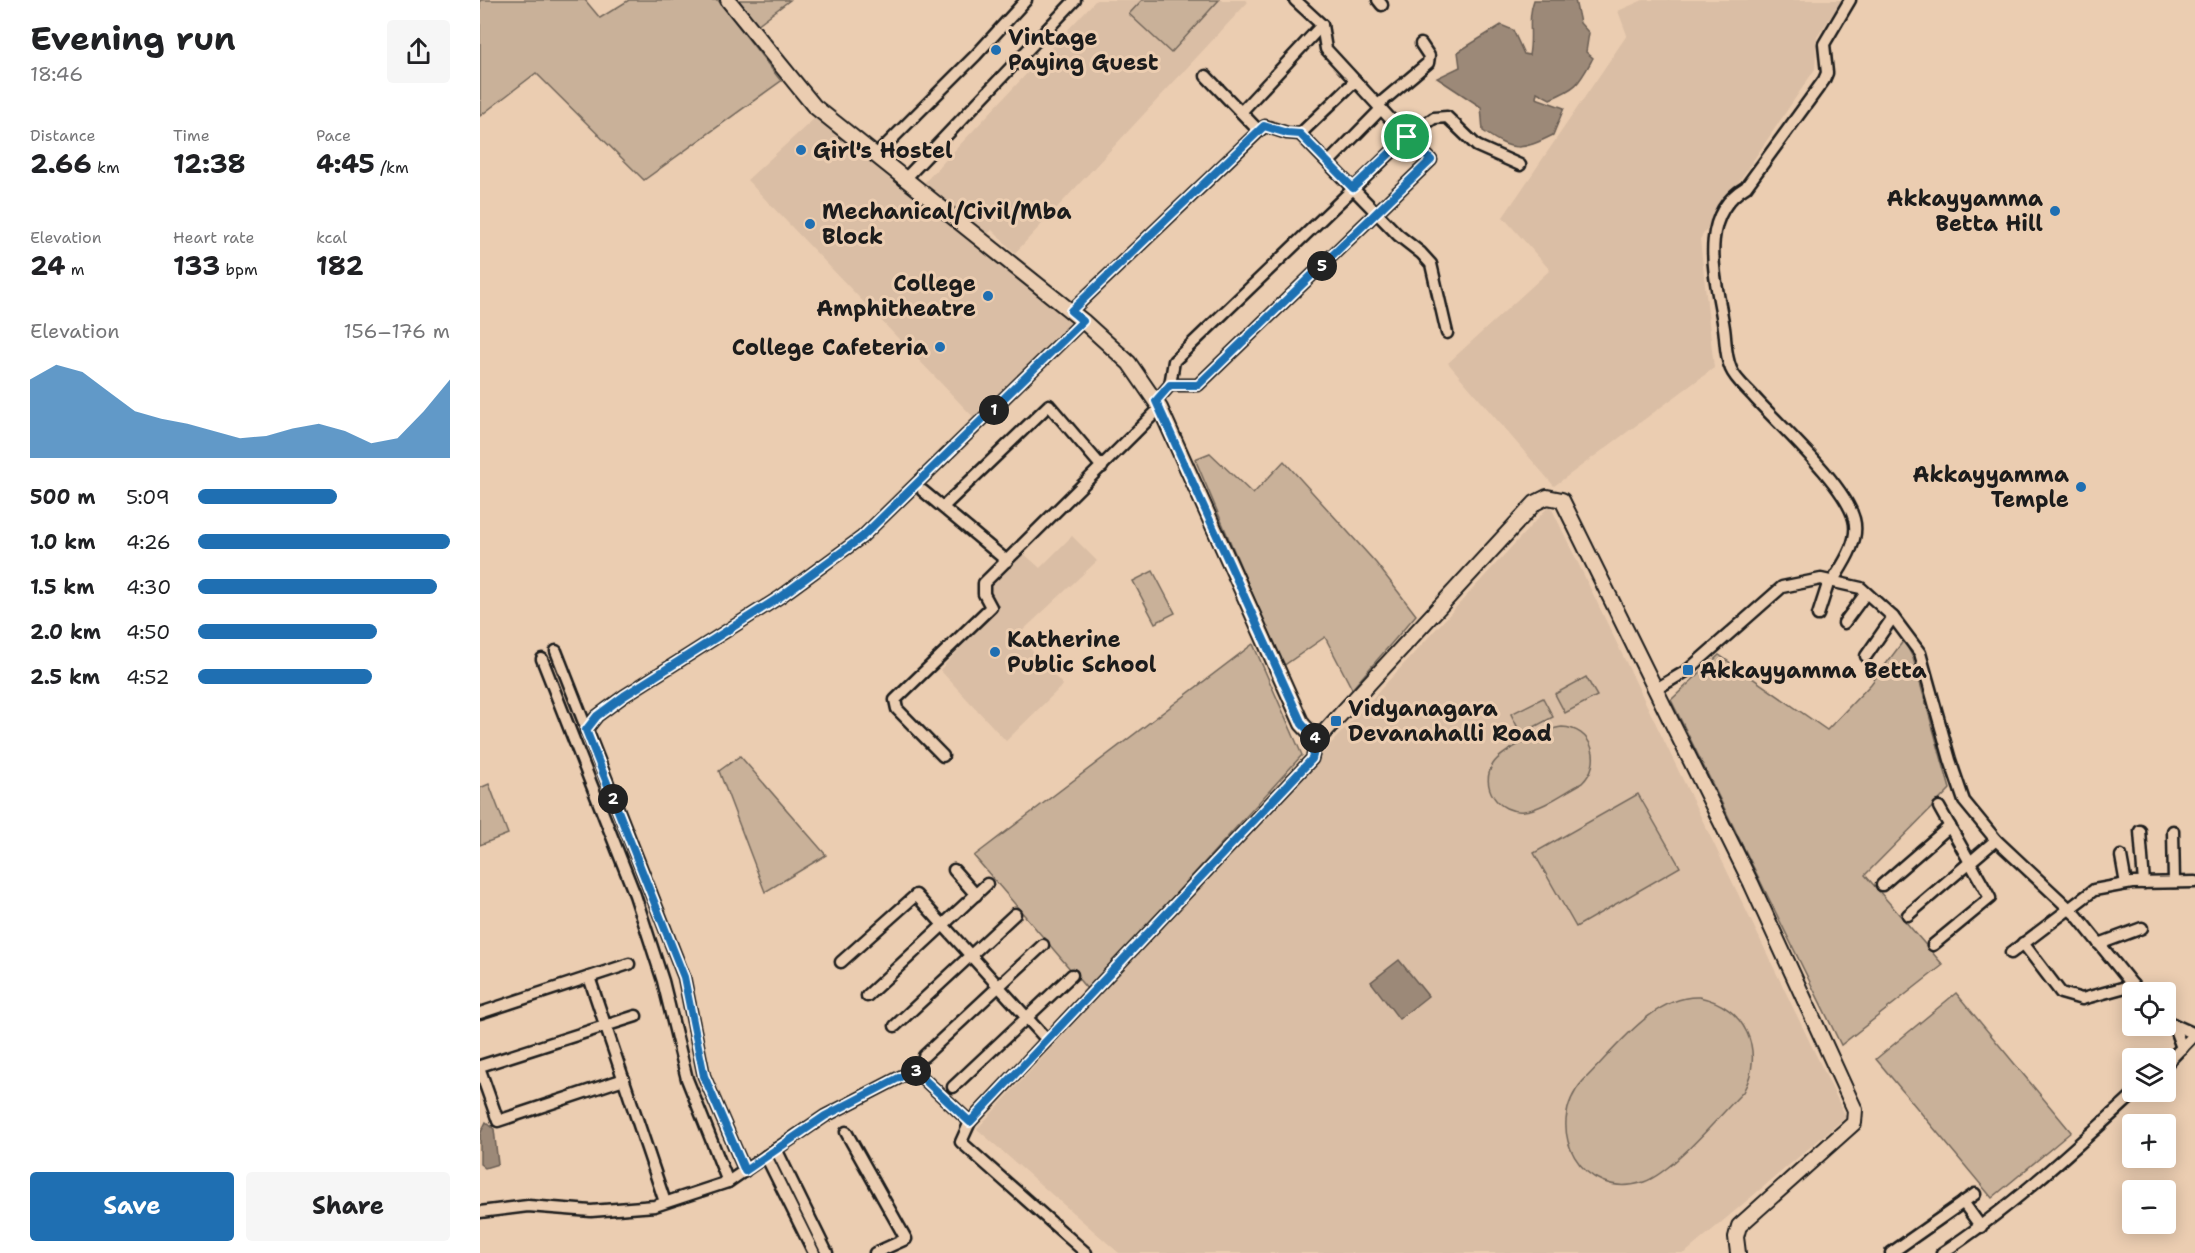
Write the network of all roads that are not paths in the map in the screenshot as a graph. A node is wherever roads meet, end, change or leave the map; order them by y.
1 (728, 0) edge
2 (1026, 0) edge
3 (1075, 0) edge
4 (1295, 0) edge
5 (1850, 0) edge
6 (1322, 25) junction
7 (1421, 44) dead end
8 (1206, 76) dead end
9 (1355, 81) junction
10 (1379, 107) junction
11 (1241, 112) junction
12 (1259, 130) junction
13 (1300, 134) junction
14 (1407, 137) junction
15 (875, 156) junction
16 (1329, 162) junction
17 (1520, 165) dead end
18 (904, 180) junction
19 (1353, 188) junction
20 (1377, 213) junction
21 (1071, 311) junction
22 (1083, 321) junction
23 (1447, 333) dead end
24 (1170, 385) junction
25 (1158, 404) junction
26 (1102, 467) junction
27 (923, 491) dead end
28 (943, 507) junction
29 (1007, 561) junction
30 (1831, 581) junction
31 (1866, 593) junction
32 (1818, 615) dead end
33 (1893, 617) junction
34 (1844, 623) dead end
35 (556, 651) dead end
36 (1866, 656) dead end
37 (542, 659) dead end
38 (1656, 689) junction
39 (586, 730) junction
40 (1317, 740) junction
41 (943, 756) dead end
42 (1939, 807) dead end
43 (1950, 826) junction
44 (2140, 831) dead end
45 (2173, 831) dead end
46 (1996, 840) junction
47 (2121, 856) dead end
48 (1971, 861) junction
49 (954, 870) dead end
50 (2174, 882) junction
51 (2195, 882) edge
52 (2144, 883) junction
53 (987, 884) dead end
54 (2126, 884) junction
55 (1882, 885) dead end
56 (976, 894) junction
57 (2067, 908) junction
58 (1015, 914) dead end
59 (1908, 915) dead end
60 (943, 925) junction
61 (2142, 928) dead end
62 (2023, 943) junction
63 (2099, 944) junction
64 (1043, 945) dead end
65 (1933, 945) dead end
66 (2011, 952) dead end
67 (971, 955) junction
68 (841, 962) dead end
69 (629, 964) dead end
70 (1072, 975) dead end
71 (589, 977) junction
72 (684, 977) junction
73 (663, 981) junction
74 (2130, 982) edge
75 (999, 986) junction
76 (2122, 992) edge
77 (867, 996) dead end
78 (480, 1013) edge
79 (636, 1016) dead end
80 (1027, 1018) junction
81 (605, 1026) junction
82 (895, 1026) dead end
83 (2176, 1026) edge
84 (2195, 1034) edge
85 (2176, 1036) edge
86 (1047, 1040) junction
87 (2182, 1048) junction
88 (2176, 1054) edge
89 (924, 1056) dead end
90 (480, 1068) edge
91 (624, 1079) junction
92 (953, 1087) dead end
93 (714, 1099) junction
94 (2125, 1102) edge
95 (697, 1105) junction
96 (970, 1122) junction
97 (846, 1132) dead end
98 (776, 1149) junction
99 (766, 1156) junction
100 (745, 1171) junction
101 (728, 1182) junction
102 (1975, 1194) dead end
103 (665, 1202) junction
104 (1963, 1202) junction
105 (480, 1212) edge
106 (1982, 1227) junction
107 (1736, 1252) edge
108 (814, 1253) edge
109 (827, 1253) edge
110 (875, 1253) edge
111 (1086, 1253) edge
112 (1891, 1253) edge
113 (1942, 1253) edge

1 - 15 main road
2 - 15 street
3 - 18 street
4 - 6 street
5 - 30 street
6 - 9 street
6 - 11 street
7 - 10 street
8 - 11 street
9 - 10 street
9 - 13 street
10 - 14 street
10 - 16 street
11 - 12 street
12 - 13 street
12 - 21 street
13 - 16 street
14 - 17 street
14 - 19 street
14 - 20 street
15 - 18 main road
16 - 19 street
18 - 21 main road
19 - 20 street
19 - 24 street
20 - 23 street
20 - 24 street
21 - 22 main road
22 - 25 main road
22 - 39 street
24 - 25 street
25 - 26 street
25 - 40 main road
26 - 28 street
26 - 29 street
27 - 28 street
28 - 29 street
29 - 41 street
30 - 31 street
30 - 32 street
30 - 38 street
31 - 33 street
31 - 34 street
33 - 36 street
33 - 46 street
35 - 39 street
37 - 73 street
38 - 40 main road
38 - 107 main road
39 - 72 street
40 - 86 street
42 - 43 street
43 - 48 street
43 - 55 street
44 - 52 street
45 - 50 street
46 - 48 street
46 - 57 street
47 - 54 street
48 - 59 street
48 - 65 street
49 - 56 street
50 - 51 street
50 - 52 street
52 - 54 street
53 - 56 street
54 - 57 street
56 - 60 street
57 - 62 street
57 - 63 street
58 - 67 street
60 - 67 street
60 - 68 street
60 - 77 street
61 - 63 street
62 - 66 street
62 - 76 street
63 - 74 street
64 - 75 street
67 - 75 street
67 - 82 street
69 - 71 street
70 - 80 street
71 - 78 street
71 - 81 street
72 - 73 street
72 - 93 street
73 - 95 street
75 - 80 street
75 - 89 street
79 - 81 street
80 - 86 street
80 - 92 street
81 - 90 street
81 - 91 street
83 - 84 street
84 - 87 street
85 - 87 street
86 - 96 street
87 - 88 street
90 - 91 street
91 - 103 street
93 - 95 street
93 - 100 street
94 - 106 street
95 - 101 street
96 - 98 street
96 - 111 street
97 - 110 street
98 - 99 street
98 - 109 street
99 - 100 street
99 - 108 street
100 - 101 street
101 - 103 street
102 - 104 street
103 - 105 street
104 - 106 street
104 - 112 street
106 - 113 street

